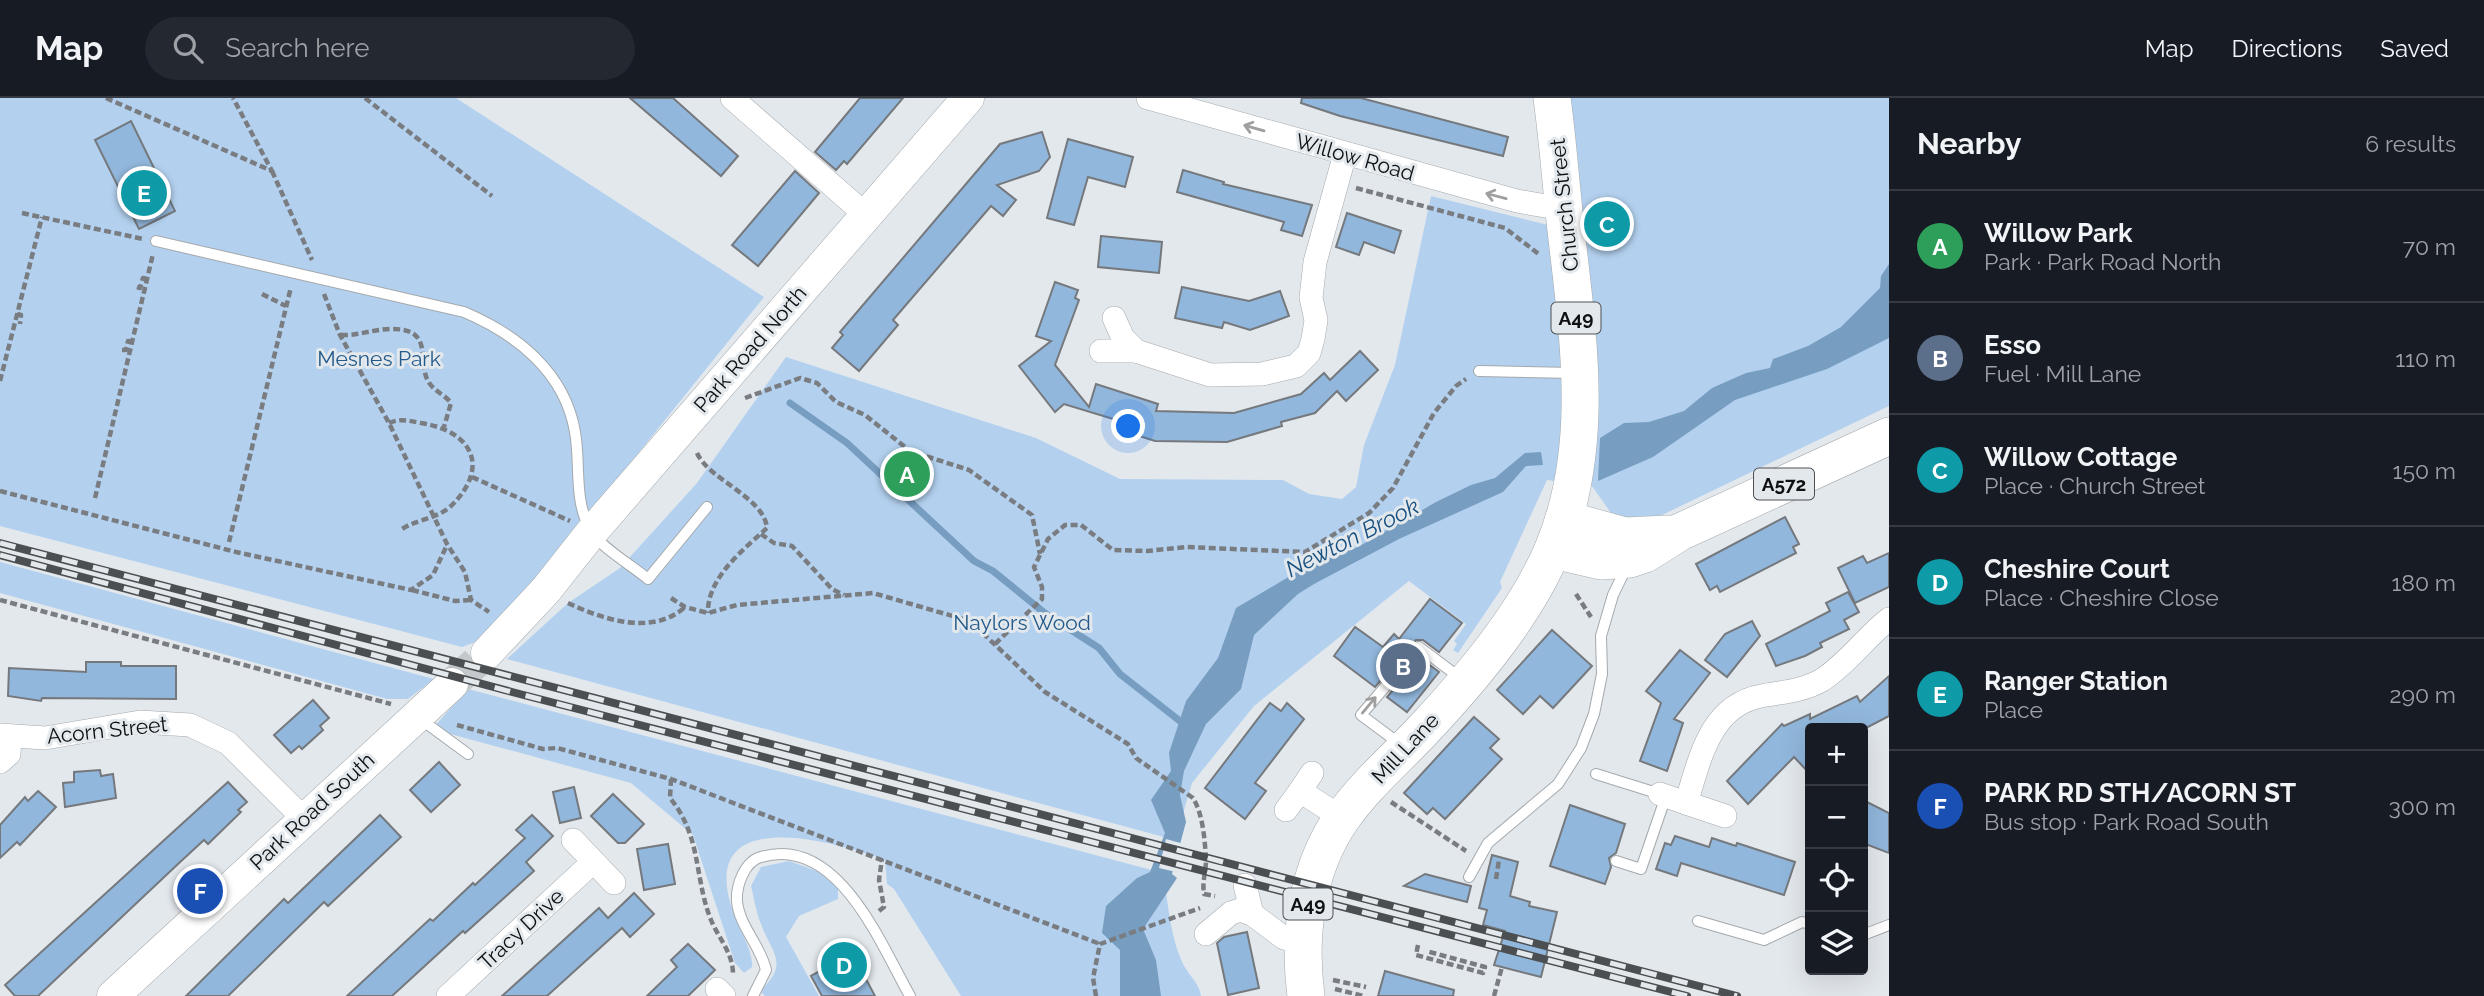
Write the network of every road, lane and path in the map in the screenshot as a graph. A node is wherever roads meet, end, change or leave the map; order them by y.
1 (106, 98) edge
2 (233, 98) edge
3 (365, 98) edge
4 (732, 98) edge
5 (968, 98) edge
6 (1148, 98) edge
7 (1552, 98) edge
8 (1345, 155) junction
9 (272, 171) junction
10 (1348, 186) dead end
11 (492, 196) dead end
12 (1563, 209) junction
13 (22, 213) dead end
14 (866, 215) junction
15 (42, 217) junction
16 (156, 241) junction
17 (34, 249) junction
18 (1547, 261) dead end
19 (35, 262) dead end
20 (295, 272) junction
21 (319, 278) junction
22 (146, 279) junction
23 (138, 287) dead end
24 (262, 295) dead end
25 (286, 306) junction
26 (17, 314) junction
27 (1114, 318) dead end
28 (20, 324) dead end
29 (340, 335) junction
30 (131, 342) junction
31 (122, 350) dead end
32 (1101, 351) dead end
33 (1136, 351) junction
34 (1479, 371) joint
35 (1581, 373) junction
36 (2, 382) edge
37 (734, 388) junction
38 (109, 405) dead end
39 (117, 407) junction
40 (389, 423) junction
41 (444, 427) junction
42 (1889, 436) edge
43 (694, 448) dead end
44 (96, 463) dead end
45 (103, 465) junction
46 (472, 477) junction
47 (0, 491) edge
48 (95, 498) dead end
49 (708, 507) dead end
50 (434, 516) junction
51 (581, 527) junction
52 (402, 529) dead end
53 (1680, 532) junction
54 (761, 534) junction
55 (1558, 535) junction
56 (229, 542) dead end
57 (447, 544) junction
58 (1040, 555) junction
59 (1630, 559) junction
60 (411, 590) junction
61 (849, 596) junction
62 (671, 598) dead end
63 (0, 600) edge
64 (471, 600) junction
65 (547, 604) junction
66 (685, 607) junction
67 (708, 613) junction
68 (495, 614) dead end
69 (1889, 619) edge
70 (995, 644) junction
71 (487, 653) tunnel mouth
72 (1466, 682) junction
73 (452, 684) tunnel mouth
74 (409, 712) junction
75 (449, 722) dead end
76 (5, 735) edge
77 (1405, 748) junction
78 (468, 754) dead end
79 (0, 762) edge
80 (1596, 774) dead end
81 (671, 779) junction
82 (1383, 796) dead end
83 (1670, 798) junction
84 (1286, 810) dead end
85 (1725, 817) dead end
86 (1342, 818) junction
87 (304, 819) junction
88 (573, 840) dead end
89 (1500, 857) dead end
90 (882, 859) junction
91 (1478, 859) junction
92 (1616, 860) dead end
93 (593, 862) junction
94 (1469, 877) dead end
95 (1496, 879) dead end
96 (614, 883) dead end
97 (1245, 885) dead end
98 (1197, 908) dead end
99 (1246, 912) junction
100 (867, 920) junction
101 (1698, 921) dead end
102 (1805, 923) edge
103 (1889, 925) edge
104 (1868, 933) edge
105 (1206, 934) dead end
106 (1102, 943) junction
107 (1301, 943) junction
108 (1418, 945) dead end
109 (1426, 951) dead end
110 (1502, 967) dead end
111 (1322, 987) edge
112 (1366, 987) dead end
113 (723, 988) edge
114 (113, 996) edge
115 (448, 996) edge
116 (753, 996) edge
117 (910, 996) edge
118 (1096, 996) edge
119 (1364, 996) edge
120 (1494, 996) edge

1 - 9 path
2 - 9 path
3 - 11 path
4 - 14 street
5 - 14 street, Park Road North
8 -> 6 street, Willow Road
7 - 12 main road, Church Street / A49
12 -> 8 street, Willow Road
8 - 33 street
9 - 21 path
10 - 18 path
12 - 35 main road, Church Street / A49
13 - 15 path
14 - 37 street, Park Road North
15 - 16 path
15 - 17 path
16 - 20 lane
16 - 22 path
17 - 19 path
17 - 26 path
20 - 21 lane
20 - 25 path
21 - 29 path
21 - 51 lane
22 - 23 path
22 - 30 path
24 - 25 path
25 - 56 path
26 - 28 path
26 - 36 path
27 - 33 street
29 - 40 path
29 - 41 path
30 - 31 path
30 - 39 path
32 - 33 street
34 - 35 lane
34 - 58 path
35 - 55 main road, Church Street / A49
37 - 51 street, Park Road North
37 - 58 path
38 - 39 path
39 - 45 path
40 - 41 path
40 - 50 path
41 - 46 path
42 - 53 main road, A572
43 - 54 path
44 - 45 path
45 - 48 path
46 - 50 path
46 - 51 path
47 - 60 path
49 - 51 lane
50 - 52 path
50 - 57 path
51 - 65 street, Park Road North
53 - 55 main road, A572
53 - 59 main road, A572
54 - 61 path
54 - 67 path
55 - 59 main road, A572
55 - 72 main road, Mill Lane / A49
57 - 60 path
57 - 64 path
58 - 70 path
59 - 91 lane
60 - 64 path
61 - 67 path
61 - 70 path
62 - 66 path
63 - 74 path
64 - 68 path
65 - 66 path
65 - 71 street
66 - 67 path
69 - 83 street
70 - 99 path
72 - 77 main road, Mill Lane / A49
77 -> 72 lane
73 - 74 street, Park Road South
74 - 78 lane
74 - 87 street, Park Road South
75 - 81 path
76 - 79 street
76 - 87 street, Acorn Street
77 - 86 main road, Mill Lane / A49
80 - 83 lane
81 - 90 path
81 - 113 path
82 - 91 path
83 - 85 street
83 - 92 lane
84 - 86 street
86 - 107 main road, Mill Lane / A49
87 - 114 street, Park Road South
88 - 93 street
89 - 95 path
90 - 100 path
90 - 106 path
91 - 94 lane
93 - 96 street
93 - 115 street, Tracy Drive
97 - 99 street
98 - 106 path
99 - 105 street
99 - 107 street
100 - 116 lane
100 - 117 lane
101 - 102 lane
103 - 104 lane
106 - 118 path
107 - 111 main road, Mill Lane / A49
108 - 109 path
110 - 120 path
111 - 112 path
111 - 119 path

